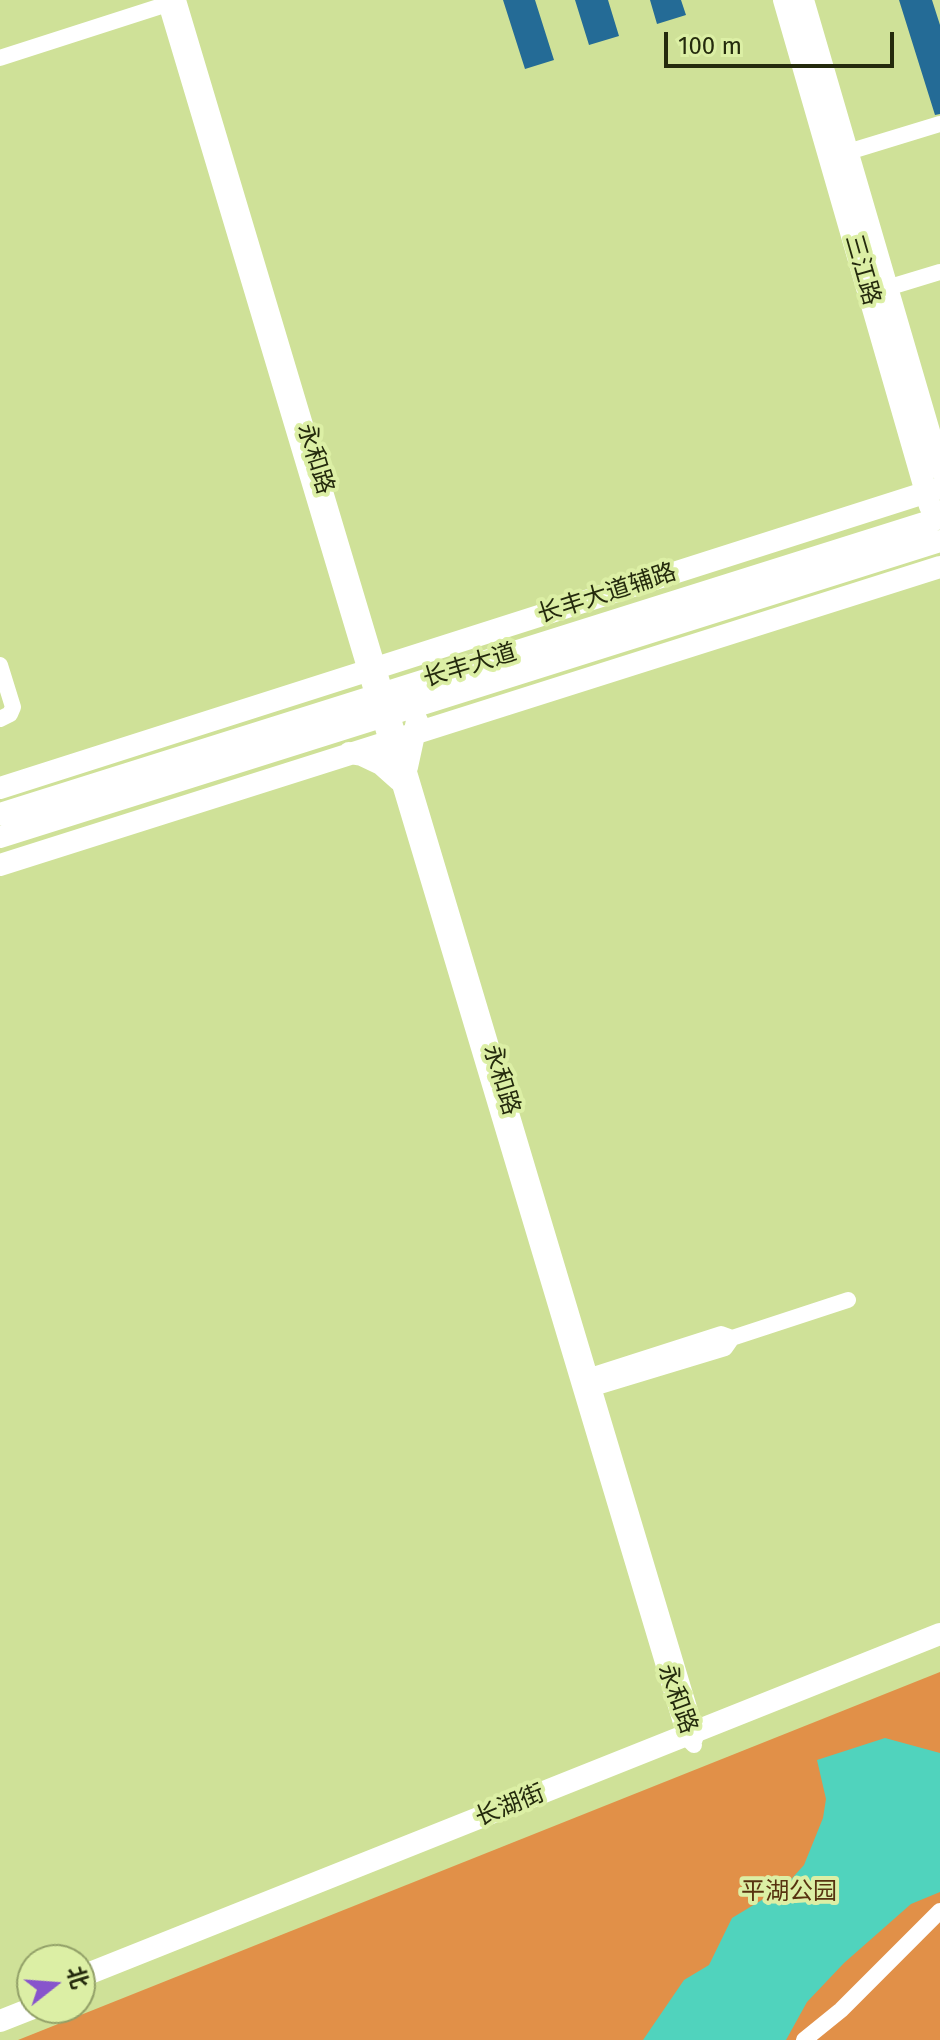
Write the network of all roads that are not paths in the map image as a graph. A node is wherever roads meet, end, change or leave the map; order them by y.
1 (170, 1) edge
2 (803, 1) edge
3 (0, 50) edge
4 (0, 58) edge
5 (940, 124) edge
6 (848, 152) junction
7 (940, 272) edge
8 (887, 288) junction
9 (940, 469) edge
10 (933, 491) edge
11 (938, 530) edge
12 (940, 567) edge
13 (0, 665) edge
14 (372, 669) junction
15 (421, 704) junction
16 (382, 705) junction
17 (0, 719) edge
18 (400, 737) junction
19 (347, 753) junction
20 (403, 774) junction
21 (0, 788) edge
22 (124, 797) junction
23 (0, 814) edge
24 (132, 823) junction
25 (0, 837) edge
26 (0, 865) edge
27 (848, 1300) dead end
28 (588, 1383) junction
29 (940, 1634) edge
30 (940, 1647) edge
31 (692, 1737) junction
32 (940, 1911) edge
33 (96, 1971) edge
34 (96, 1982) edge
35 (804, 2040) edge

1 - 3 street
1 - 4 street
1 - 14 street, 永和路
2 - 6 main road, 三江路
2 - 10 main road, 三江路
5 - 6 street
6 - 8 main road, 三江路
7 - 8 street
8 - 9 main road, 三江路
10 - 11 main road, 三江路
10 - 14 main road, 长丰大道辅路
11 - 15 main road, 长丰大道
11 - 16 main road, 长丰大道
12 - 18 main road
13 - 17 street
14 - 16 street, 永和路
14 - 21 main road, 长丰大道辅路
15 - 16 main road, 长丰大道
15 - 18 main road
16 - 18 street, 永和路
16 - 22 main road, 长丰大道
16 - 23 main road, 长丰大道
18 - 19 main road
18 - 20 main road
19 - 20 main road
19 - 24 main road
20 - 28 street, 永和路
22 - 24 main road
22 - 25 main road, 长丰大道
24 - 26 main road
27 - 28 street
28 - 31 street, 永和路
29 - 31 main road, 长湖街
30 - 31 main road, 长湖街
31 - 33 main road, 长湖街
31 - 34 main road, 长湖街
32 - 35 street

